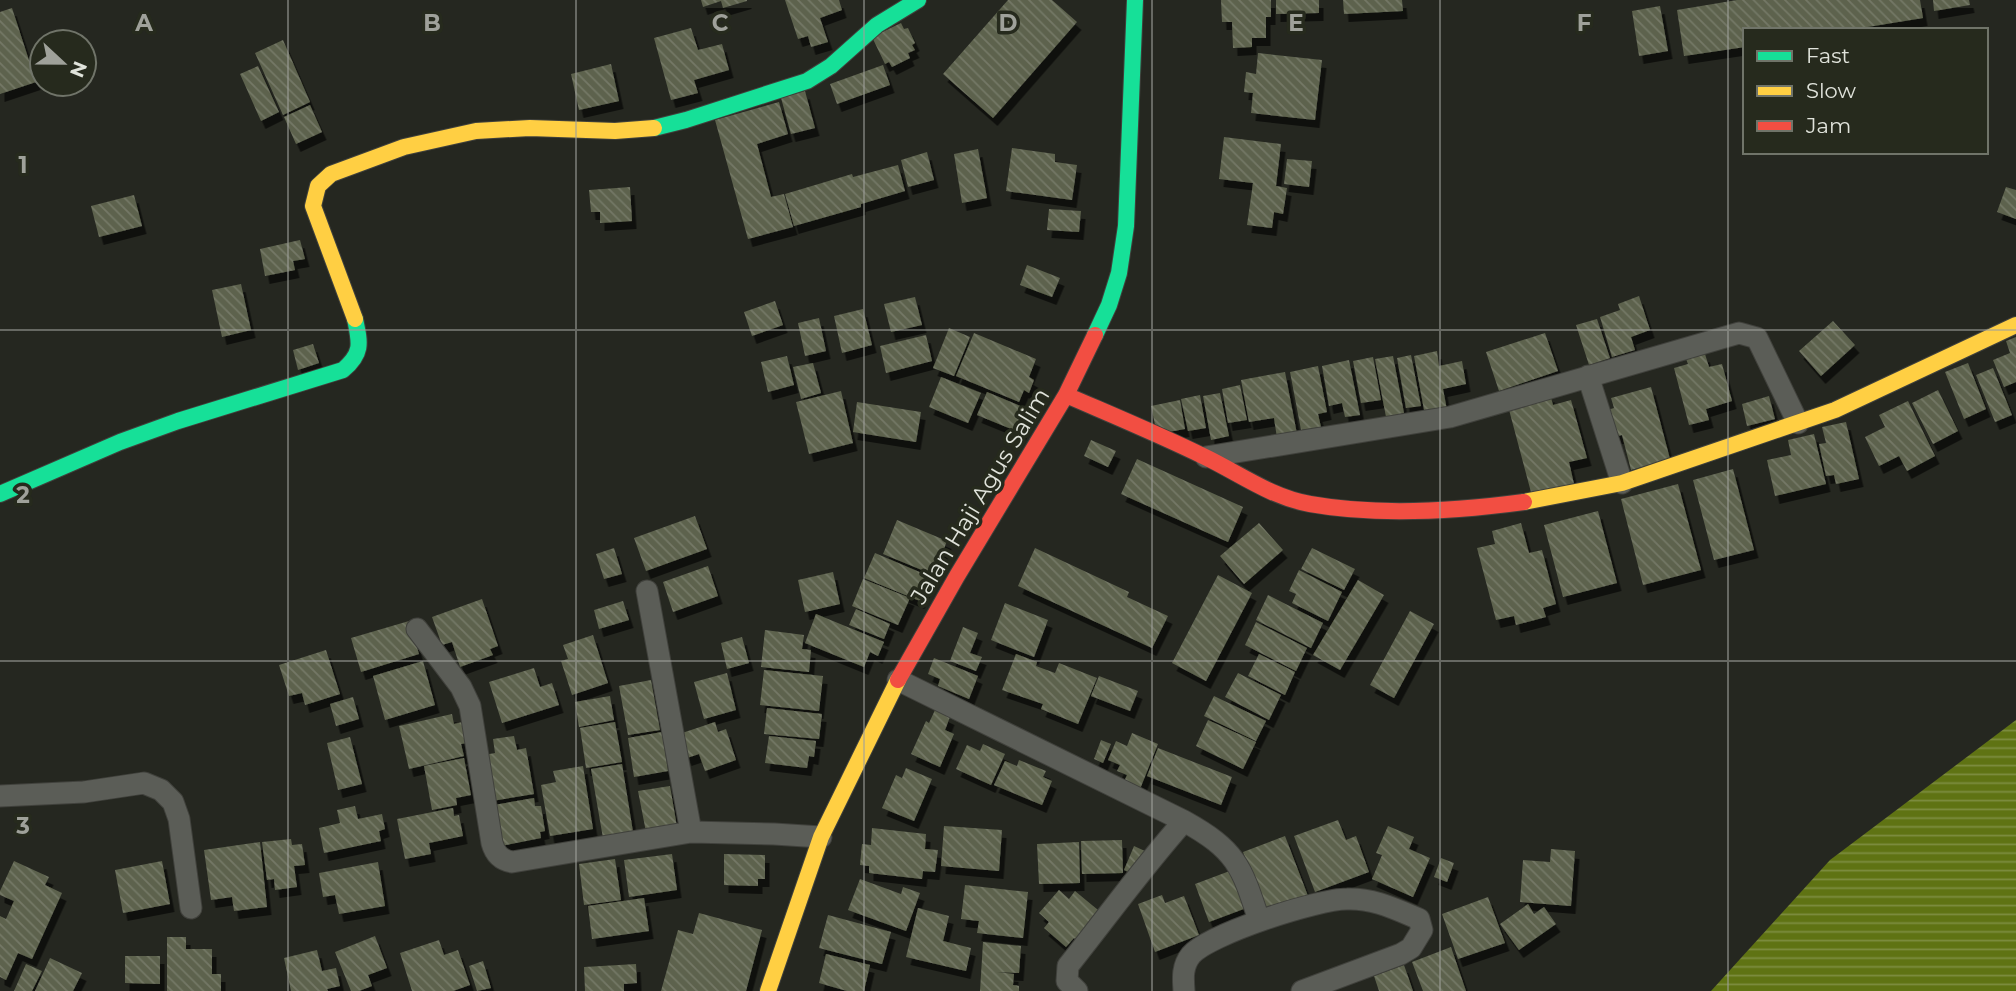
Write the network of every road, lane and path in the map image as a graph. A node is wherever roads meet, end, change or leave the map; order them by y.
1 (918, 0) edge
2 (1135, 0) edge
3 (2016, 325) edge
4 (1588, 376) junction
5 (1066, 395) junction
6 (1798, 423) junction
7 (1206, 457) junction
8 (1622, 483) junction
9 (0, 494) edge
10 (647, 591) dead end
11 (417, 629) dead end
12 (898, 680) junction
13 (0, 796) edge
14 (1184, 821) junction
15 (691, 832) junction
16 (821, 837) junction
17 (191, 908) dead end
18 (1259, 920) junction
19 (768, 991) edge
20 (1077, 991) edge
21 (1184, 991) edge
22 (1302, 991) edge

1 - 9 street
2 - 5 street, Jalan Haji Agus Salim
3 - 6 street
4 - 6 street
4 - 7 street
4 - 8 street
5 - 7 street
5 - 12 street, Jalan Haji Agus Salim
6 - 8 street
7 - 8 street
10 - 15 street
11 - 15 street
12 - 14 street
12 - 16 street, Jalan Haji Agus Salim
13 - 17 street
14 - 18 street
14 - 20 street
15 - 16 street
16 - 19 street, Jalan Haji Agus Salim
18 - 21 street
18 - 22 street

